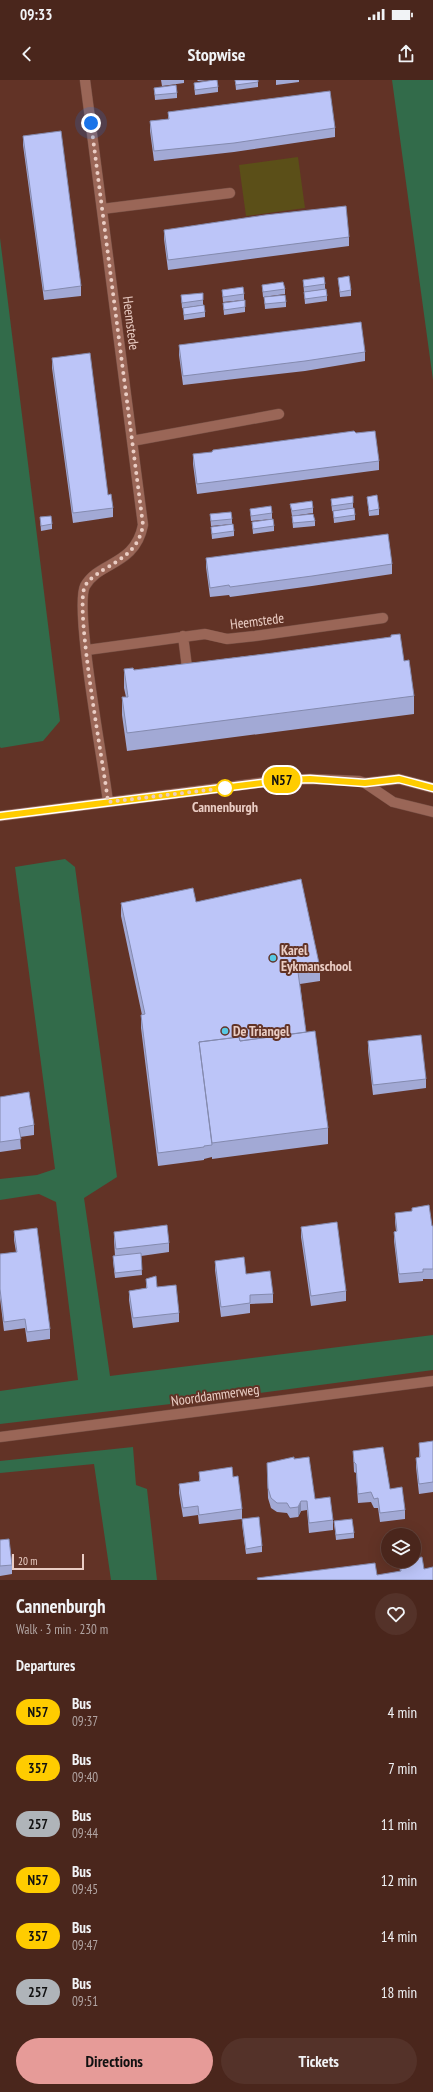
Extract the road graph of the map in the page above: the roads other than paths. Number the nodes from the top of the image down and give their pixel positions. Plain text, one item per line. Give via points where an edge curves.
1 (85, 80) edge
2 (230, 193) dead end
3 (102, 209) junction
4 (279, 414) dead end
5 (132, 441) junction
6 (383, 618) dead end
7 (183, 636) junction
8 (87, 650) junction
9 (188, 675) edge
10 (365, 783) junction
11 (433, 788) edge
12 (108, 802) junction
13 (433, 812) edge
14 (0, 816) edge
15 (433, 1381) edge
16 (0, 1437) edge

1 - 3 street, Heemstede
2 - 3 street
3 - 5 street, Heemstede
4 - 5 street
5 - 8 street, Heemstede via 143,525 141,538 124,558 92,578 86,586 82,596 82,607
6 - 7 street, Heemstede via 227,639 205,634
7 - 8 street, Heemstede
7 - 9 street
8 - 12 street, Heemstede
10 - 11 street via 399,779
10 - 12 street via 310,779 274,781
10 - 13 street via 393,802
12 - 14 street
15 - 16 street, Noorddammerweg

